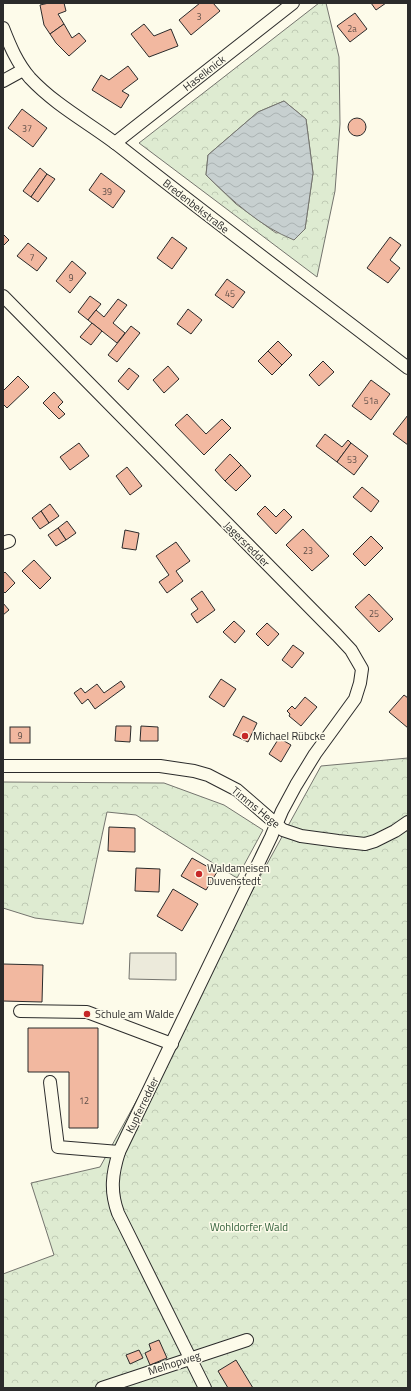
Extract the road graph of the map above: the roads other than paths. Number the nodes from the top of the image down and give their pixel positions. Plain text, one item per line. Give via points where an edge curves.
1 (293, 3) edge
2 (3, 28) edge
3 (23, 70) junction
4 (3, 81) edge
5 (115, 143) junction
6 (3, 296) edge
7 (408, 368) edge
8 (3, 766) edge
9 (408, 822) edge
10 (276, 824) junction
11 (20, 1010) dead end
12 (172, 1044) junction
13 (50, 1082) dead end
14 (119, 1152) junction
15 (247, 1340) dead end
16 (189, 1358) junction
17 (102, 1388) edge
18 (205, 1388) edge

1 - 5 street, Haselknick
2 - 3 street, Bredenbekstraße
3 - 4 street
3 - 5 street, Bredenbekstraße via 59,104
5 - 7 street, Bredenbekstraße via 217,224
6 - 10 street, Jagersredder via 337,635 351,650 362,669 355,699 315,754
8 - 10 street, Timms Hege via 160,766 194,771 237,790
9 - 10 street, Timms Hege via 384,837 365,844 301,836 283,830
10 - 12 street, Kupferredder
11 - 12 street via 87,1012
12 - 14 street, Kupferredder
13 - 14 street via 58,1148
14 - 16 street, Kupferredder via 112,1176 113,1200
15 - 16 street, Melhopweg
16 - 17 street, Melhopweg
16 - 18 street, Kupferredder

